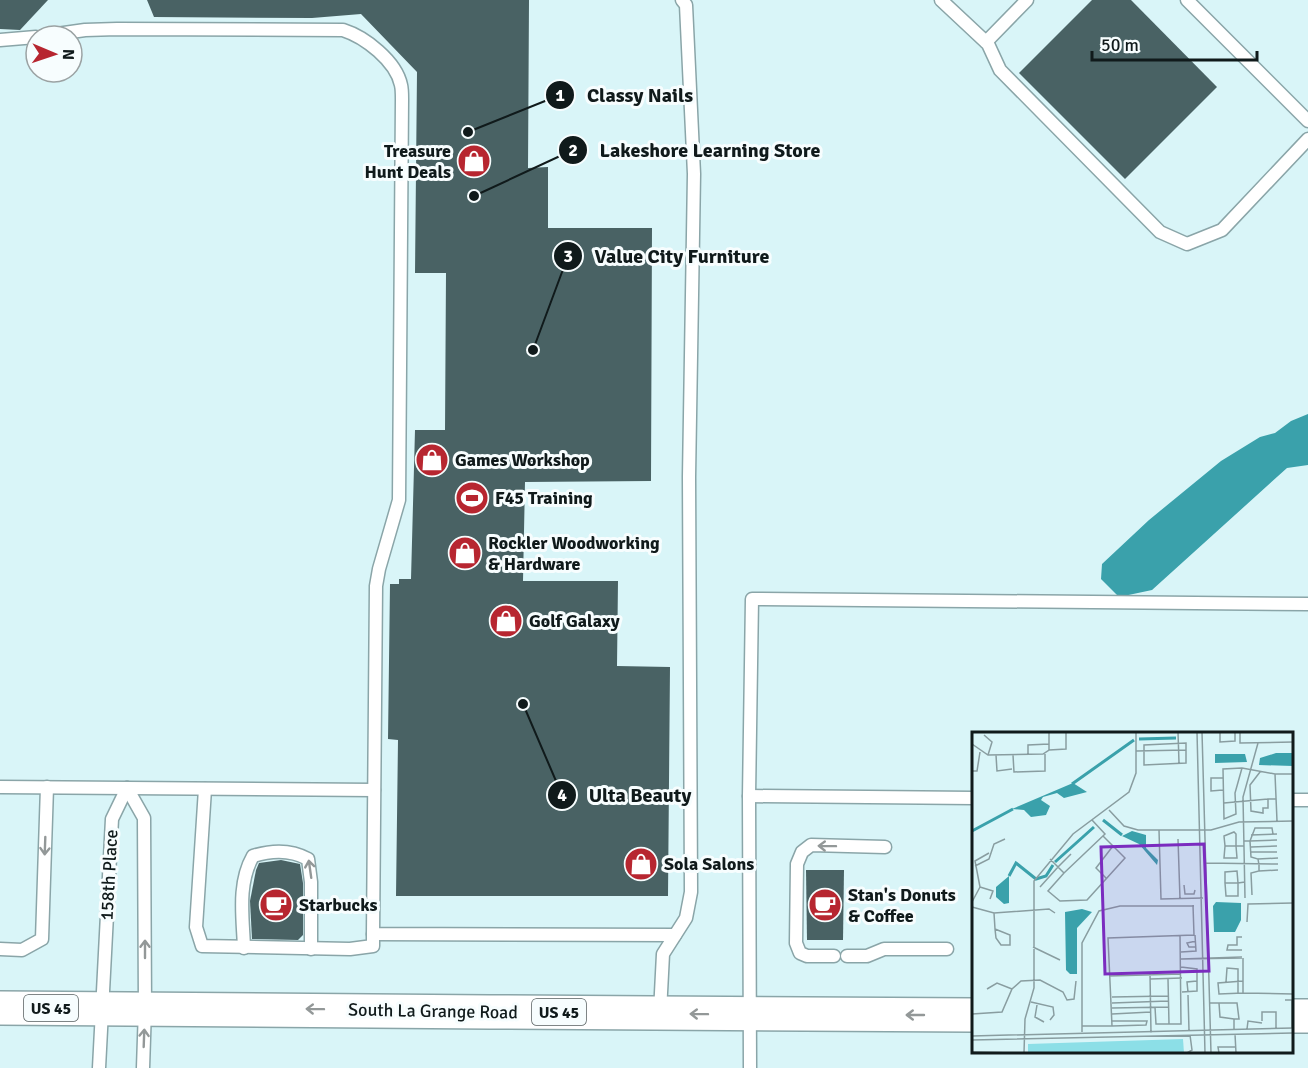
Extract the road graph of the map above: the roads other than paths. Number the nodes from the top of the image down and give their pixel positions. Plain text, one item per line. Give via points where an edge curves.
1 (682, 0) edge
2 (941, 0) edge
3 (1027, 0) edge
4 (1186, 0) edge
5 (84, 30) edge
6 (24, 38) edge
7 (0, 40) edge
8 (986, 42) junction
9 (1308, 121) edge
10 (1308, 139) edge
11 (1308, 604) edge
12 (0, 787) edge
13 (47, 787) junction
14 (127, 789) junction
15 (205, 789) junction
16 (374, 790) junction
17 (749, 796) junction
18 (972, 798) edge
19 (885, 847) dead end
20 (373, 934) junction
21 (675, 935) junction
22 (244, 948) junction
23 (311, 949) junction
24 (947, 949) dead end
25 (0, 950) edge
26 (0, 1008) edge
27 (101, 1008) junction
28 (145, 1008) junction
29 (660, 1013) junction
30 (750, 1015) junction
31 (972, 1016) edge
32 (99, 1068) edge
33 (143, 1068) edge
34 (750, 1068) edge

1 - 21 lane via 686,5 694,174 689,477 691,892 686,918
2 - 8 lane
3 - 8 lane
4 - 9 lane
5 - 16 lane via 343,30 376,49 402,85 399,500 376,586
6 - 7 lane
8 - 10 lane via 1000,70 1152,224 1187,244 1222,230
11 - 17 lane via 752,598
12 - 13 lane
13 - 14 lane
13 -> 25 lane via 42,939 22,950
14 - 15 lane
14 - 27 lane, 158th Place via 112,819
28 -> 14 lane, 158th Place via 144,818
15 - 16 lane
15 - 22 lane via 196,927 202,946
16 - 20 lane
17 - 18 lane
17 - 30 lane
19 -> 24 lane via 811,846 801,852 797,864 796,943 800,953 867,956 884,949
20 - 21 lane
20 - 23 lane via 373,946
21 - 29 lane via 663,954
22 - 23 lane
23 -> 22 lane via 308,859 295,852 253,856 244,871
26 - 27 highway, South La Grange Road / US 45
27 - 28 highway, South La Grange Road / US 45
27 - 32 lane, 158th Place
29 -> 28 highway, South La Grange Road / US 45
33 -> 28 lane, 158th Place
30 -> 29 highway, South La Grange Road / US 45
31 -> 30 highway, South La Grange Road / US 45
30 - 34 lane

